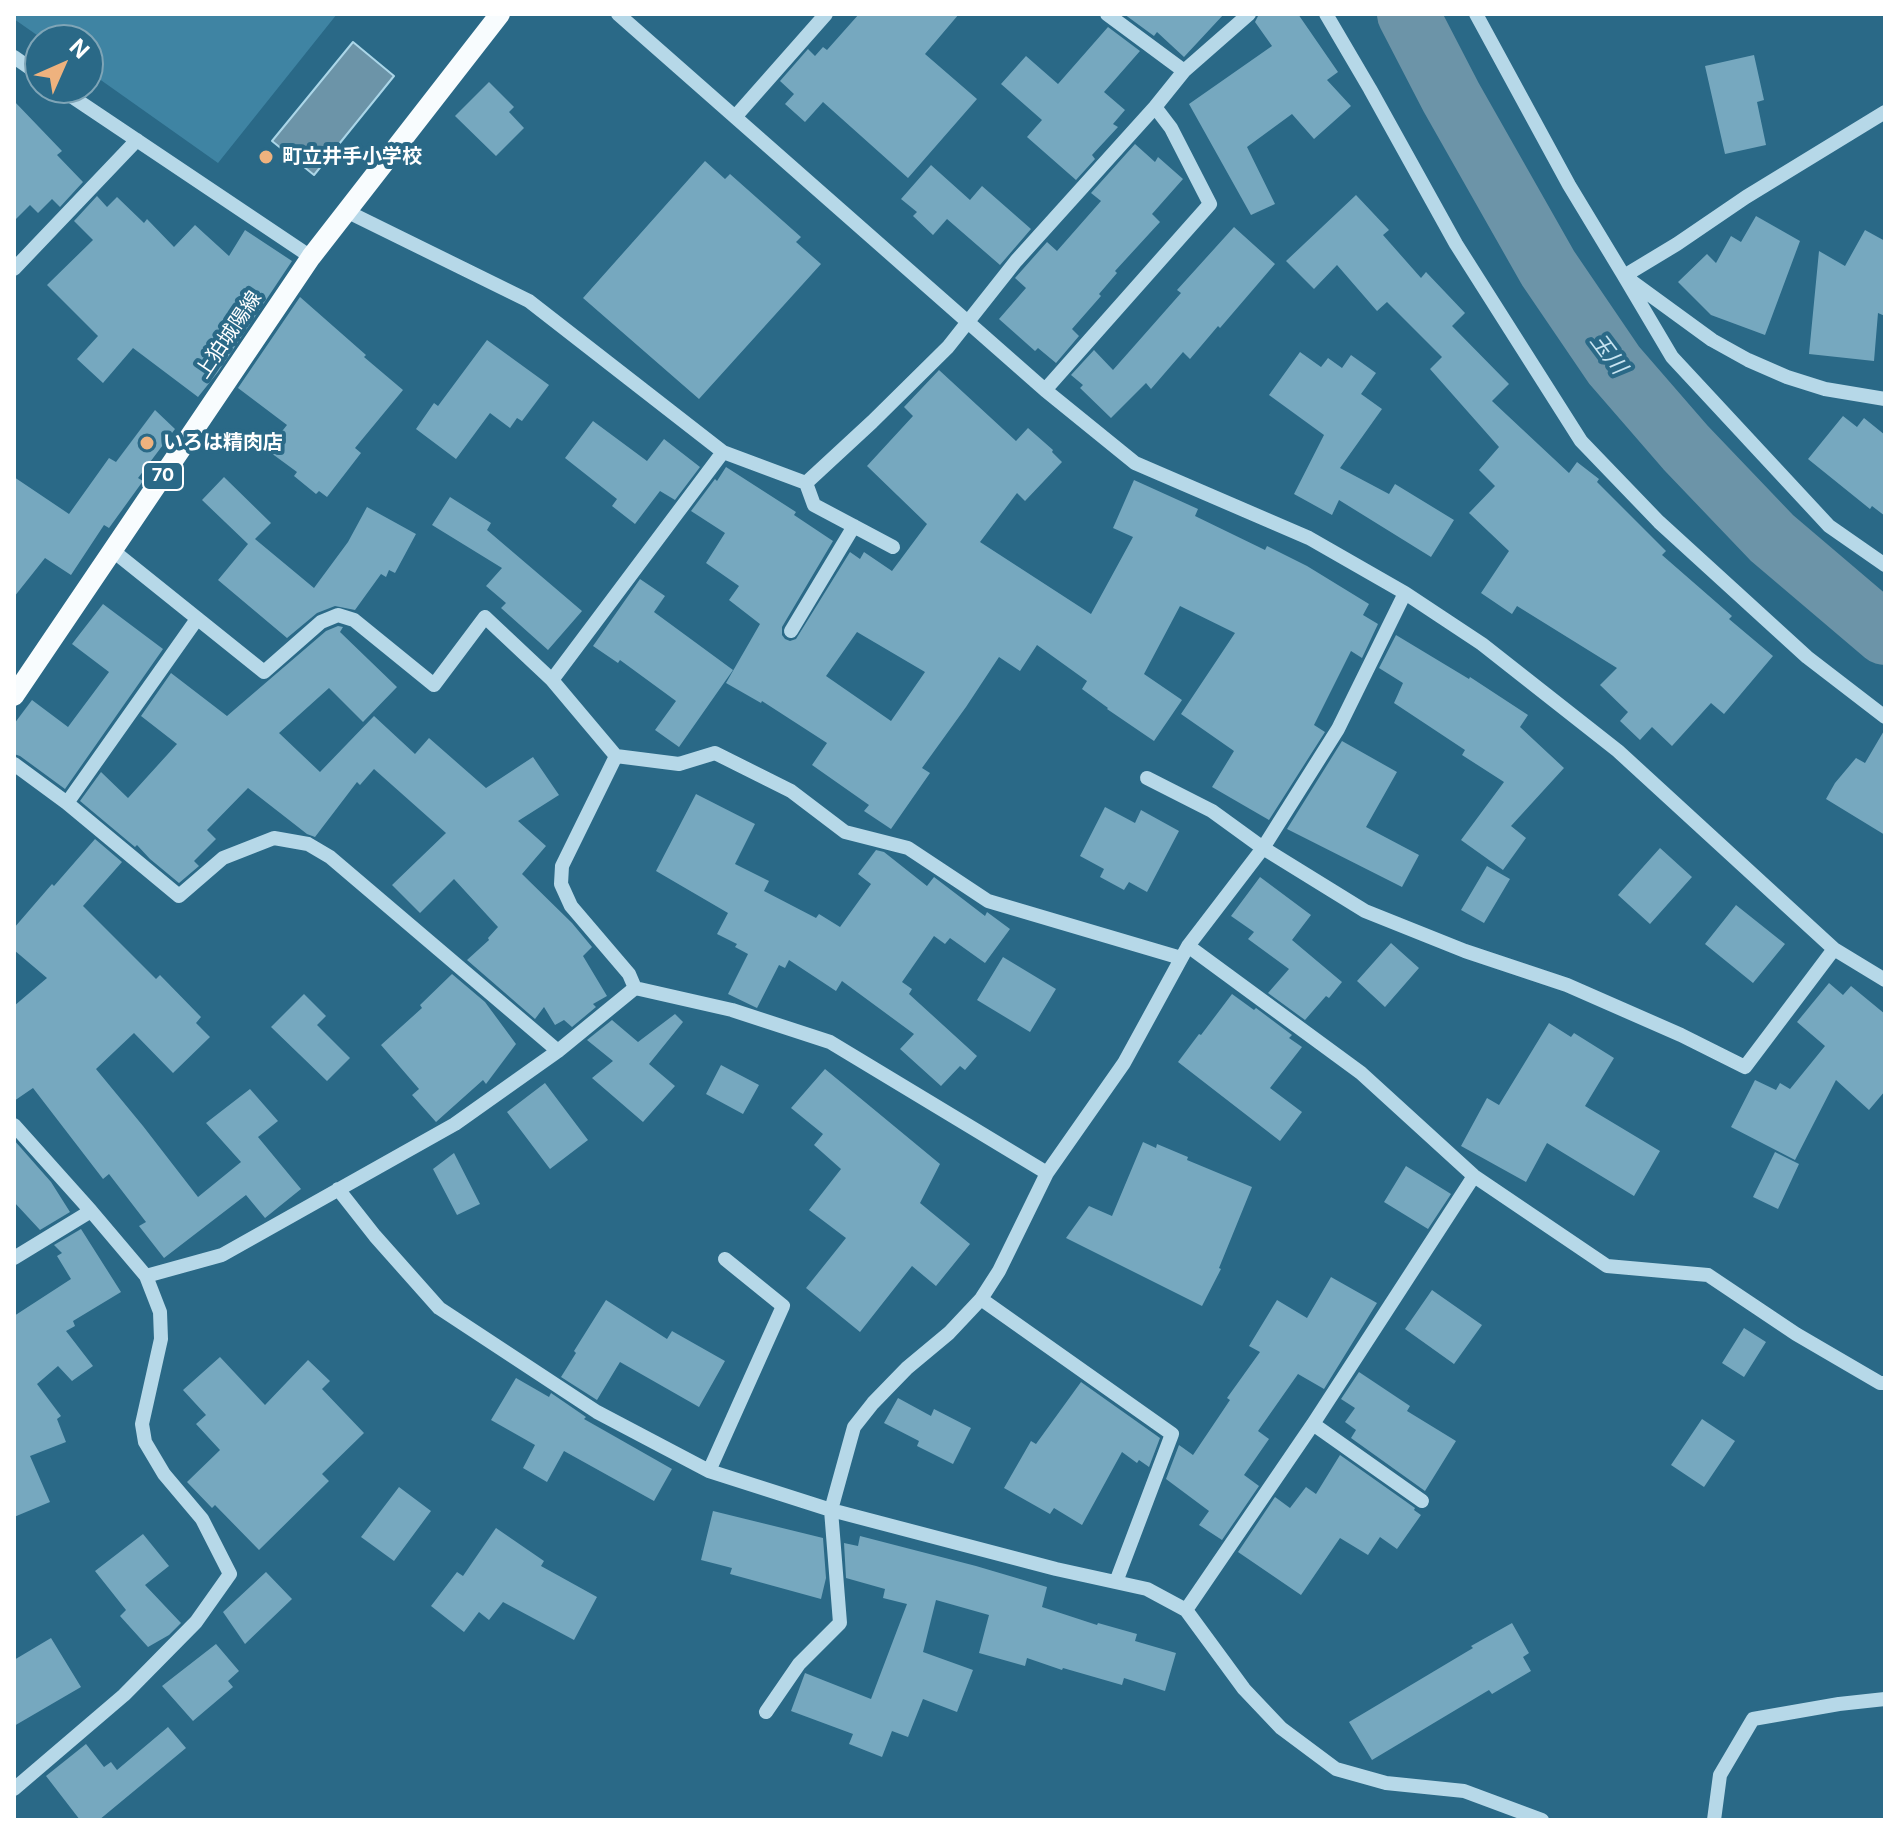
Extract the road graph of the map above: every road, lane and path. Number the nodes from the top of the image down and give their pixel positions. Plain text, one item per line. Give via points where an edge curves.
1 (500, 14) edge
2 (618, 14) edge
3 (826, 14) edge
4 (1107, 14) edge
5 (1249, 14) edge
6 (1326, 14) edge
7 (1476, 14) edge
8 (1184, 71) junction
9 (83, 104) edge
10 (1155, 107) junction
11 (1885, 112) edge
12 (735, 117) junction
13 (137, 140) junction
14 (346, 211) junction
15 (311, 257) junction
16 (14, 269) edge
17 (1624, 276) junction
18 (968, 321) junction
19 (1045, 390) junction
20 (1885, 399) edge
21 (723, 452) junction
22 (806, 483) junction
23 (854, 526) junction
24 (893, 547) dead end
25 (112, 550) junction
26 (1885, 565) edge
27 (1405, 593) junction
28 (197, 619) junction
29 (791, 631) dead end
30 (552, 680) junction
31 (14, 696) edge
32 (1885, 717) edge
33 (616, 756) junction
34 (14, 764) edge
35 (1147, 778) dead end
36 (67, 803) junction
37 (1263, 848) junction
38 (1834, 949) junction
39 (1185, 952) junction
40 (1885, 980) edge
41 (635, 988) junction
42 (558, 1051) junction
43 (14, 1125) edge
44 (1047, 1173) junction
45 (1474, 1176) junction
46 (338, 1189) junction
47 (91, 1211) junction
48 (14, 1258) edge
49 (725, 1259) dead end
50 (146, 1276) junction
51 (981, 1299) junction
52 (1885, 1383) edge
53 (1313, 1424) junction
54 (709, 1471) junction
55 (1422, 1501) dead end
56 (831, 1510) junction
57 (1116, 1582) junction
58 (1186, 1610) junction
59 (1885, 1699) edge
60 (766, 1712) dead end
61 (14, 1789) edge
62 (1542, 1820) edge
63 (1714, 1820) edge

1 - 14 main road, 上狛城陽線 / 70
2 - 12 street
3 - 12 street
4 - 8 street
5 - 8 street
6 - 32 street via 1456,244 1581,441 1659,522 1807,657
7 - 17 street
8 - 10 street
9 - 13 street
10 - 18 street
10 - 19 street via 1210,204
11 - 17 street
12 - 18 street
13 - 15 street
13 - 16 street
14 - 15 main road, 上狛城陽線 / 70
14 - 21 street via 529,301
15 - 25 main road, 上狛城陽線 / 70
17 - 20 street via 1748,360 1825,389
17 - 26 street via 1672,357 1829,526
18 - 19 street
18 - 22 street via 948,347
19 - 27 street via 1135,463 1309,538
21 - 22 street
21 - 30 street
22 - 23 street via 814,505
23 - 24 street
23 - 29 street
25 - 28 street
25 - 31 main road, 上狛城陽線 / 70
27 - 37 street via 1338,729
27 - 38 street via 1482,644 1618,751
28 - 30 street via 264,672 321,622 346,617 434,685 485,617
28 - 36 street
30 - 33 street
33 - 39 street via 679,764 715,753 791,791 845,832 908,848 988,901
33 - 41 street via 562,866 561,884 571,906
34 - 36 street
35 - 37 street via 1212,811
36 - 42 street via 179,896 223,858 274,838 308,844 330,857
37 - 38 street via 1365,911 1567,985 1745,1067
37 - 39 street
38 - 40 street
39 - 44 street via 1124,1063
39 - 45 street via 1361,1073
41 - 42 street
41 - 44 street via 732,1010 830,1042
42 - 46 street via 455,1124
43 - 47 street
44 - 51 street
45 - 52 street via 1607,1266 1708,1275 1796,1334
45 - 53 street
46 - 50 street via 222,1255
46 - 54 street via 439,1308 597,1412
47 - 48 street
47 - 50 street
49 - 54 street via 783,1306
50 - 61 street via 160,1312 161,1339 142,1424 145,1442 202,1519 230,1574 196,1622 124,1695
51 - 56 street via 854,1427
51 - 57 street via 1172,1434
53 - 55 street
53 - 58 street
54 - 56 street
56 - 57 street
56 - 60 street via 840,1623 799,1664
57 - 58 street via 1147,1589
58 - 62 street via 1244,1689 1281,1728 1336,1769 1386,1783 1464,1791
59 - 63 street via 1753,1719 1720,1775

